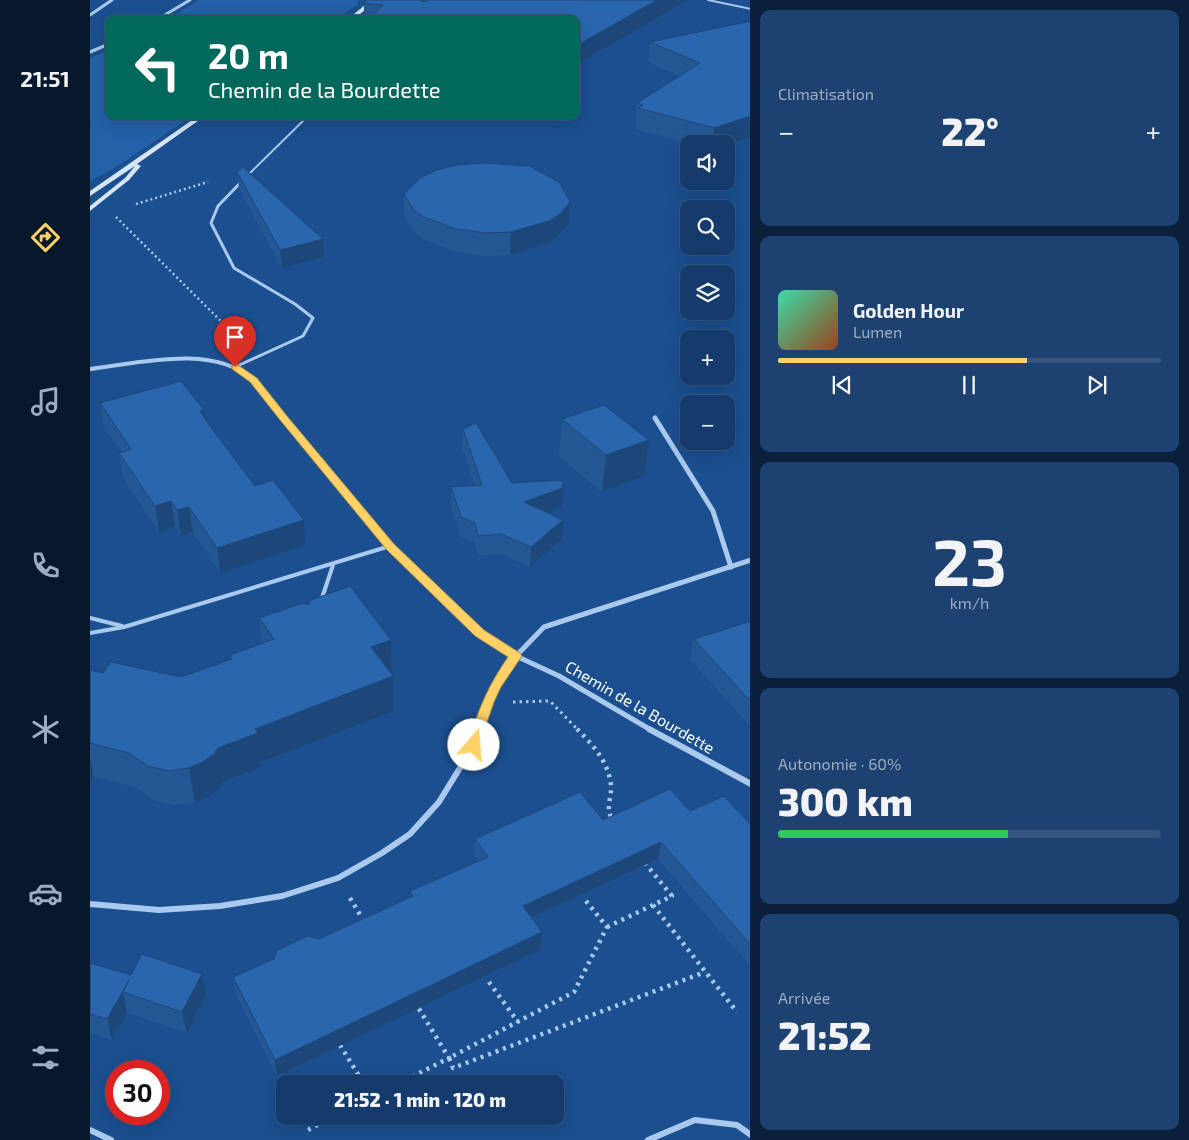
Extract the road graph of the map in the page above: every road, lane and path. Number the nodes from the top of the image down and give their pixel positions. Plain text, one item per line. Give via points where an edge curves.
1 (112, 0) edge
2 (374, 0) edge
3 (708, 0) edge
4 (187, 1) edge
5 (750, 9) edge
6 (90, 15) edge
7 (164, 15) edge
8 (355, 15) edge
9 (105, 46) edge
10 (90, 52) edge
11 (196, 120) edge
12 (304, 120) edge
13 (147, 156) junction
14 (209, 182) dead end
15 (90, 194) edge
16 (132, 205) dead end
17 (90, 209) edge
18 (235, 367) junction
19 (90, 369) edge
20 (655, 418) dead end
21 (390, 546) junction
22 (750, 560) edge
23 (333, 565) junction
24 (731, 567) junction
25 (318, 609) edge
26 (90, 618) edge
27 (124, 627) junction
28 (90, 633) edge
29 (516, 656) junction
30 (488, 702) junction
31 (750, 784) edge
32 (618, 827) edge
33 (644, 862) edge
34 (338, 878) junction
35 (586, 901) dead end
36 (90, 904) edge
37 (653, 905) junction
38 (607, 927) junction
39 (368, 928) edge
40 (705, 972) junction
41 (489, 982) dead end
42 (413, 1001) edge
43 (737, 1012) dead end
44 (518, 1022) junction
45 (340, 1045) edge
46 (449, 1058) junction
47 (358, 1075) edge
48 (416, 1075) edge
49 (317, 1125) edge
50 (90, 1130) edge
51 (308, 1130) dead end
52 (750, 1135) edge
53 (111, 1140) edge
54 (648, 1140) edge

1 - 6 street
2 - 8 street
3 - 5 lane
4 - 7 street
9 - 10 street
11 - 13 street
12 - 18 lane via 223,199 211,223 234,268 313,318 303,336
13 - 15 street
13 - 17 street
14 - 16 path
18 - 19 street, Chemin de la Bourdette via 186,358
18 - 21 street, Chemin de la Bourdette via 254,380
20 - 24 street via 713,511
21 - 23 lane
21 - 29 street, Chemin de la Bourdette via 479,633
22 - 24 street
23 - 25 lane
23 - 27 lane via 290,575
24 - 29 street via 544,627
26 - 27 lane
27 - 28 lane
29 - 30 street via 495,685
29 - 31 street, Chemin de la Bourdette via 560,676 656,734
30 - 32 path via 550,701 600,753 611,785 608,812
30 - 34 street via 474,745 439,802 410,834
33 - 37 path via 672,896
34 - 36 street via 282,896 220,906 159,910
34 - 39 path
35 - 38 path
37 - 38 path
37 - 40 path
38 - 44 path via 574,992
40 - 43 path
40 - 46 path via 452,1068
41 - 44 path
42 - 46 path
44 - 46 path
45 - 47 path
46 - 48 path
49 - 51 path
50 - 53 street
52 - 54 street via 737,1125 695,1120

